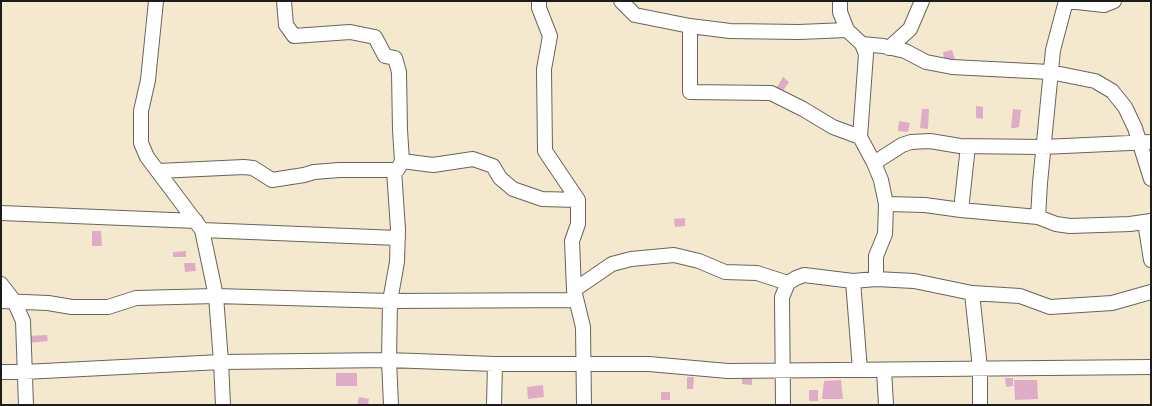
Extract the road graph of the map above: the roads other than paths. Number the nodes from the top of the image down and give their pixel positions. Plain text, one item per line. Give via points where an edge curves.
1 (156, 1) edge
2 (284, 1) edge
3 (539, 1) edge
4 (621, 1) edge
5 (840, 1) edge
6 (922, 1) edge
7 (1067, 1) edge
8 (1114, 1) edge
9 (690, 26) junction
10 (847, 30) junction
11 (862, 44) junction
12 (889, 48) junction
13 (1050, 72) junction
14 (860, 137) junction
15 (1145, 143) edge
16 (968, 146) junction
17 (1043, 147) junction
18 (874, 163) junction
19 (398, 166) junction
20 (158, 171) junction
21 (1151, 179) edge
22 (578, 200) junction
23 (886, 204) junction
24 (961, 210) junction
25 (1, 213) edge
26 (1038, 217) junction
27 (1148, 221) edge
28 (199, 226) junction
29 (398, 238) junction
30 (1151, 260) edge
31 (876, 279) junction
32 (853, 281) junction
33 (788, 283) junction
34 (1, 284) edge
35 (1151, 292) edge
36 (972, 293) junction
37 (575, 295) junction
38 (216, 296) junction
39 (8, 301) edge
40 (390, 301) junction
41 (389, 360) junction
42 (221, 362) junction
43 (495, 364) junction
44 (583, 365) junction
45 (1151, 367) edge
46 (980, 368) junction
47 (782, 370) junction
48 (860, 370) junction
49 (884, 370) junction
50 (1, 372) edge
51 (24, 372) junction
52 (26, 405) edge
53 (223, 405) edge
54 (391, 405) edge
55 (494, 405) edge
56 (584, 405) edge
57 (783, 405) edge
58 (886, 405) edge
59 (980, 405) edge

1 - 20 street via 140,128 141,143
2 - 19 street via 286,25 294,36 350,32 375,37 385,56 395,58 399,72
3 - 22 street via 550,36 544,69 545,151
4 - 9 street via 635,15
5 - 10 street via 840,12
6 - 12 street via 910,29
7 - 8 street via 1104,5
7 - 13 street
9 - 10 street via 730,31
9 - 14 street via 690,92 770,93 833,127
10 - 11 street
11 - 12 street
11 - 14 street via 866,59
12 - 13 street via 905,51 926,62 952,67
13 - 15 street via 1095,81 1112,91
13 - 17 street
14 - 18 street
15 - 17 street
15 - 21 street
16 - 17 street
16 - 18 street via 911,142
16 - 24 street
17 - 26 street
18 - 23 street
19 - 20 street via 314,172 272,180 244,167
19 - 22 street via 473,159 493,166 500,178 513,189 542,199
19 - 29 street
20 - 28 street
22 - 37 street via 578,224 572,241
23 - 24 street
23 - 31 street via 885,234 876,256
24 - 26 street
25 - 28 street
26 - 27 street via 1070,226
27 - 30 street
28 - 29 street
28 - 38 street
29 - 40 street
31 - 32 street
31 - 36 street via 914,281
32 - 33 street via 804,275
32 - 48 street
33 - 37 street via 757,273 725,272 700,261 674,255 612,264
33 - 47 street via 782,297
34 - 39 street
35 - 36 street via 1112,302 1050,307 1020,296
36 - 46 street
37 - 40 street
37 - 44 street via 583,328
38 - 39 street via 136,298 108,307
38 - 40 street
38 - 42 street
39 - 51 street via 23,321
40 - 41 street
41 - 42 street
41 - 43 street
41 - 54 street
42 - 51 street
42 - 53 street
43 - 44 street
43 - 55 street
44 - 47 street via 649,364 728,371
44 - 56 street
45 - 46 street
46 - 49 street
46 - 59 street
47 - 48 street
47 - 57 street
48 - 49 street
49 - 58 street
50 - 51 street
51 - 52 street

